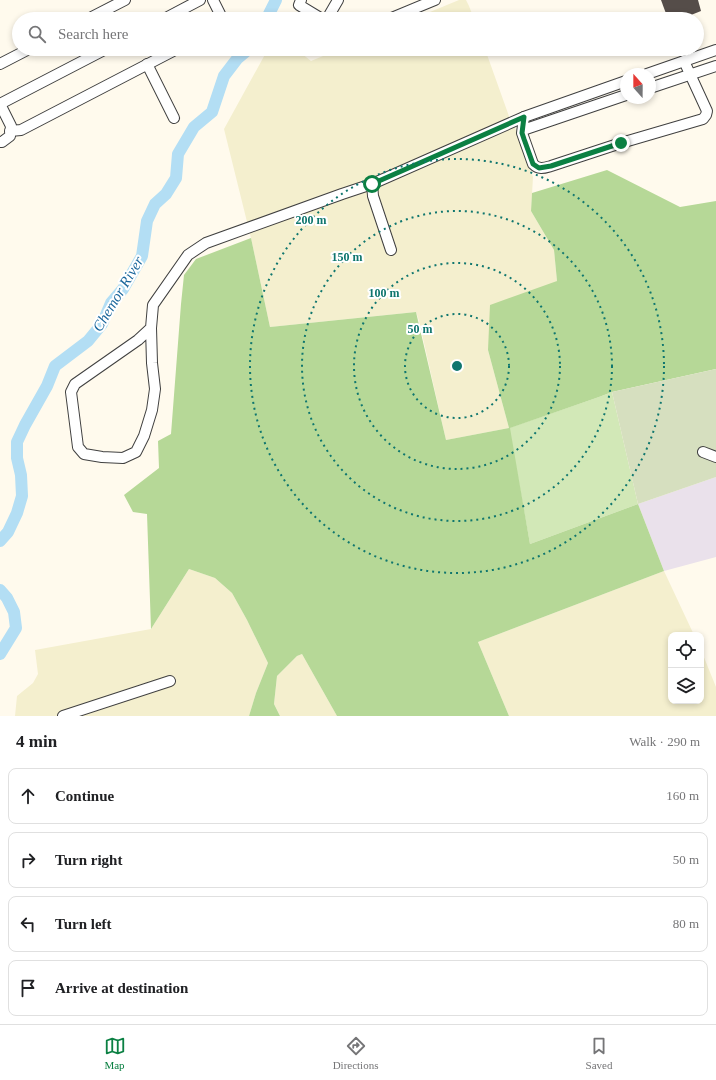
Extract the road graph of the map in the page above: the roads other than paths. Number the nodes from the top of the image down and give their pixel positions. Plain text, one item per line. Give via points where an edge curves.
1 (125, 0) edge
2 (200, 0) edge
3 (213, 0) edge
4 (301, 0) edge
5 (338, 0) edge
6 (435, 0) edge
7 (102, 12) edge
8 (177, 12) edge
9 (219, 12) edge
10 (310, 12) edge
11 (331, 12) edge
12 (406, 12) edge
13 (716, 50) edge
14 (704, 54) edge
15 (15, 56) edge
16 (93, 56) edge
17 (163, 56) edge
18 (699, 56) edge
19 (684, 61) junction
20 (0, 64) edge
21 (147, 64) junction
22 (716, 66) edge
23 (656, 71) edge
24 (690, 74) junction
25 (620, 84) edge
26 (656, 86) edge
27 (620, 98) edge
28 (0, 104) edge
29 (524, 117) junction
30 (174, 118) dead end
31 (522, 130) junction
32 (10, 134) junction
33 (0, 142) edge
34 (372, 184) junction
35 (391, 250) dead end
36 (151, 328) junction
37 (704, 452) dead end
38 (716, 457) edge
39 (170, 681) dead end
40 (63, 716) edge

1 - 7 street
2 - 8 street
3 - 9 street
4 - 10 street via 298,5
5 - 11 street
6 - 12 street
13 - 14 street
15 - 20 street
16 - 28 street
17 - 21 street
18 - 19 street
19 - 23 street
19 - 24 street
21 - 30 street
21 - 32 street
22 - 24 street
24 - 26 street
24 - 31 street via 707,111 703,119 544,168 533,164
25 - 29 street
27 - 31 street
28 - 32 street via 11,126
29 - 31 street
29 - 34 street
32 - 33 street
34 - 35 street via 373,196
34 - 36 street via 206,244 188,255 153,305
36 - 36 street via 155,389 150,417 136,452 123,458 84,454 78,447 71,392 75,384
37 - 38 street
39 - 40 street

